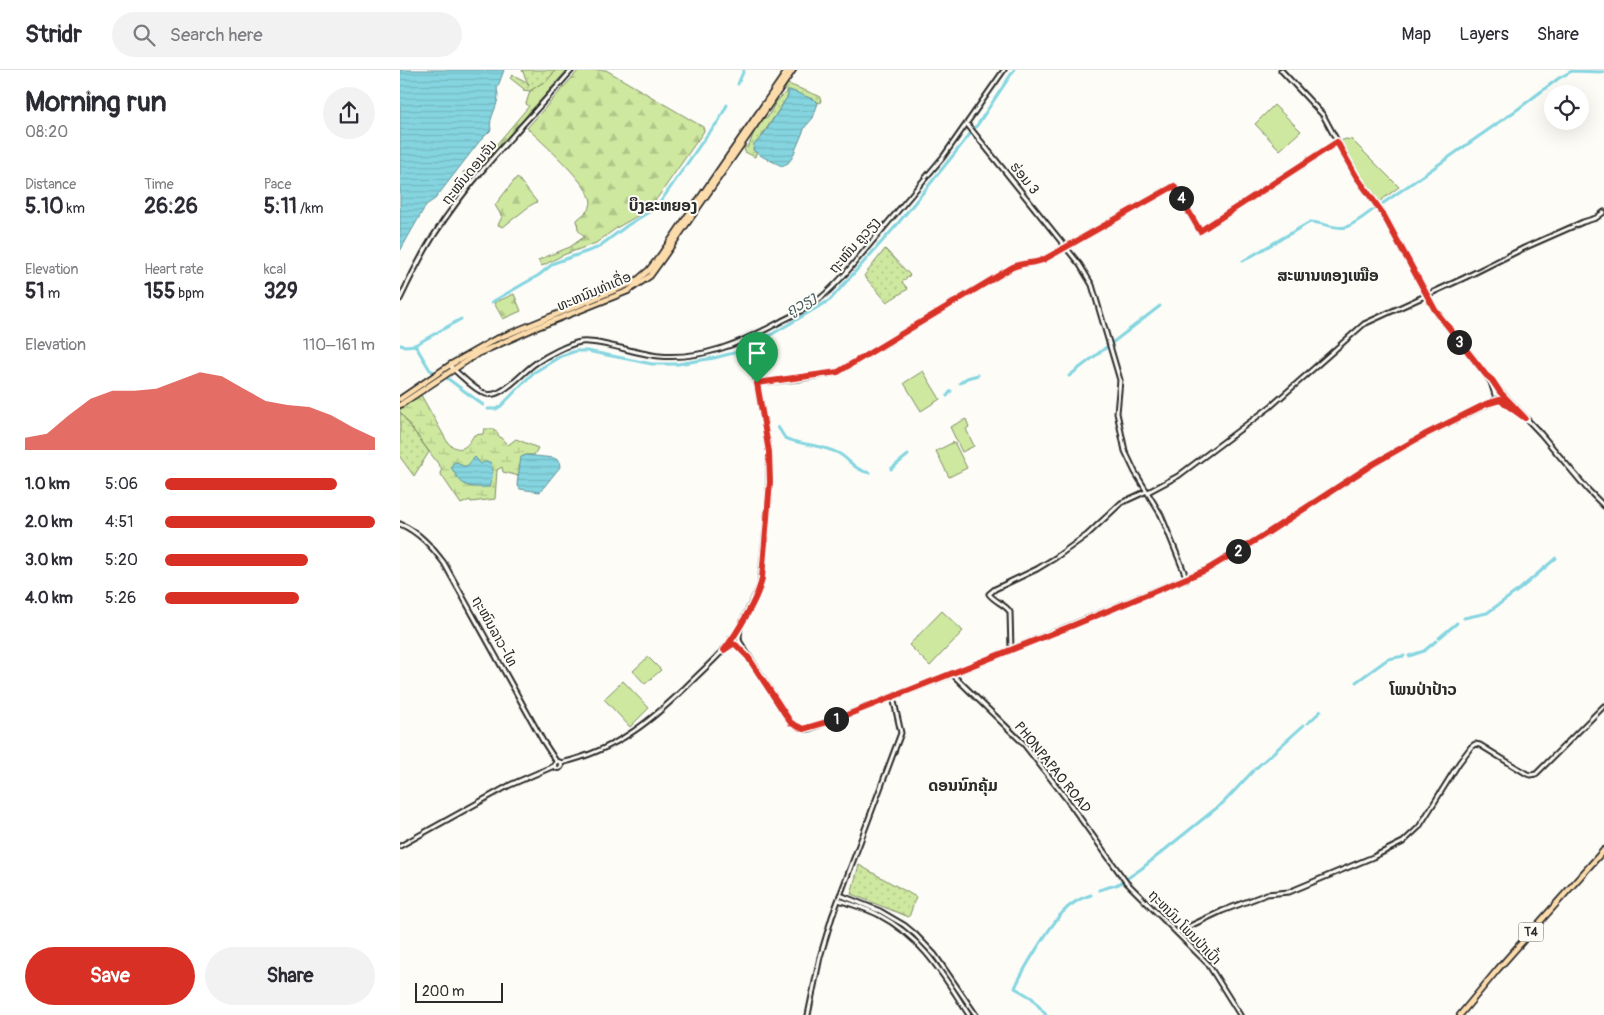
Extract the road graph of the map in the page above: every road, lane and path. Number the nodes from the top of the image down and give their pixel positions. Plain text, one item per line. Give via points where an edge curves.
1 (572, 70) edge
2 (788, 70) edge
3 (793, 70) edge
4 (1003, 70) edge
5 (1281, 70) edge
6 (968, 126) junction
7 (1337, 142) junction
8 (1604, 212) edge
9 (1065, 247) junction
10 (1426, 294) junction
11 (400, 299) edge
12 (749, 339) junction
13 (452, 367) junction
14 (1486, 375) junction
15 (430, 382) junction
16 (757, 383) junction
17 (1502, 393) junction
18 (1497, 397) junction
19 (400, 398) edge
20 (400, 405) edge
21 (1525, 418) junction
22 (1147, 492) junction
23 (1604, 506) edge
24 (400, 524) edge
25 (1187, 579) junction
26 (740, 626) junction
27 (734, 637) junction
28 (739, 640) junction
29 (733, 644) junction
30 (1011, 650) junction
31 (748, 657) junction
32 (952, 674) junction
33 (893, 697) junction
34 (1604, 706) edge
35 (556, 761) junction
36 (561, 764) junction
37 (554, 766) junction
38 (400, 846) edge
39 (1604, 850) edge
40 (1125, 881) joint
41 (840, 895) junction
42 (838, 900) junction
43 (1177, 932) junction
44 (808, 1015) edge
45 (969, 1015) edge
46 (976, 1015) edge
47 (1240, 1015) edge
48 (1460, 1015) edge

1 - 11 street, ຖະໝົນດອນຈັນ via 483,170 440,225
2 - 13 main road, ທະຫນົນທ່າເດື່ອ via 660,256 642,276 614,292 494,340
3 - 13 main road, ທະຫນົນທ່າເດື່ອ via 677,239 645,280 628,291 497,344
4 - 6 street, ຖະໜົນ ຄູວຽງ
5 - 7 street via 1319,109
6 - 9 street, ຮ່ອມ 3
6 - 12 street, ຖະໜົນ ຄູວຽງ via 831,290 812,305
7 - 9 street via 1200,231 1174,186
7 - 10 street via 1380,209
8 - 10 street
9 - 16 street via 1037,262 1016,265 838,372
9 - 22 street, ຮ່ອມ 3 via 1092,286 1120,383 1117,413 1122,440 1131,465
10 - 14 street via 1447,328
10 - 22 street via 1364,324 1270,407 1178,476
12 - 13 street, ຖະໜົນ ຄູວຽງ via 693,356 647,355 579,343 535,363 494,395 480,391
12 - 16 street
13 - 15 main road, ທະຫນົນທ່າເດື່ອ
14 - 17 street
14 - 18 street
15 - 19 main road
15 - 20 main road
16 - 26 street via 769,452 770,498 760,586
17 - 18 street
17 - 18 street via 1503,398
17 - 21 street
18 - 21 street
18 - 25 street via 1373,464 1261,537
21 - 23 street
22 - 25 street, ຮ່ອມ 3 via 1168,529
22 - 30 street via 1121,503 1087,535 1037,569 989,594 1010,612
24 - 35 street, ຖະໜົນລາວ-ໄທ via 425,540 444,563
25 - 30 street
26 - 27 street
26 - 28 street
27 - 28 street
27 - 29 street
28 - 29 street
28 - 31 street
29 - 31 street
29 - 36 street via 627,738 578,760
30 - 32 street
31 - 33 street via 791,723 803,729
32 - 33 street
32 - 40 street, PHONPAPAO ROAD via 1023,743
33 - 41 street via 901,733
34 - 43 street via 1536,774 1527,774 1475,744 1459,763 1420,827 1403,842 1289,892 1267,894
35 - 36 street
35 - 37 street
36 - 37 street via 559,768
37 - 38 street via 510,785
39 - 48 main road, T4
40 - 43 street, ຖະຫນົນ ໂພນປ່າເປົ້າ
41 - 42 street
41 - 46 street via 880,911 915,934 936,955
42 - 44 street via 820,957
42 - 45 street via 878,914 912,937 932,958
43 - 47 street, ຖະຫນົນ ໂພນປ່າເປົ້າ via 1208,964

